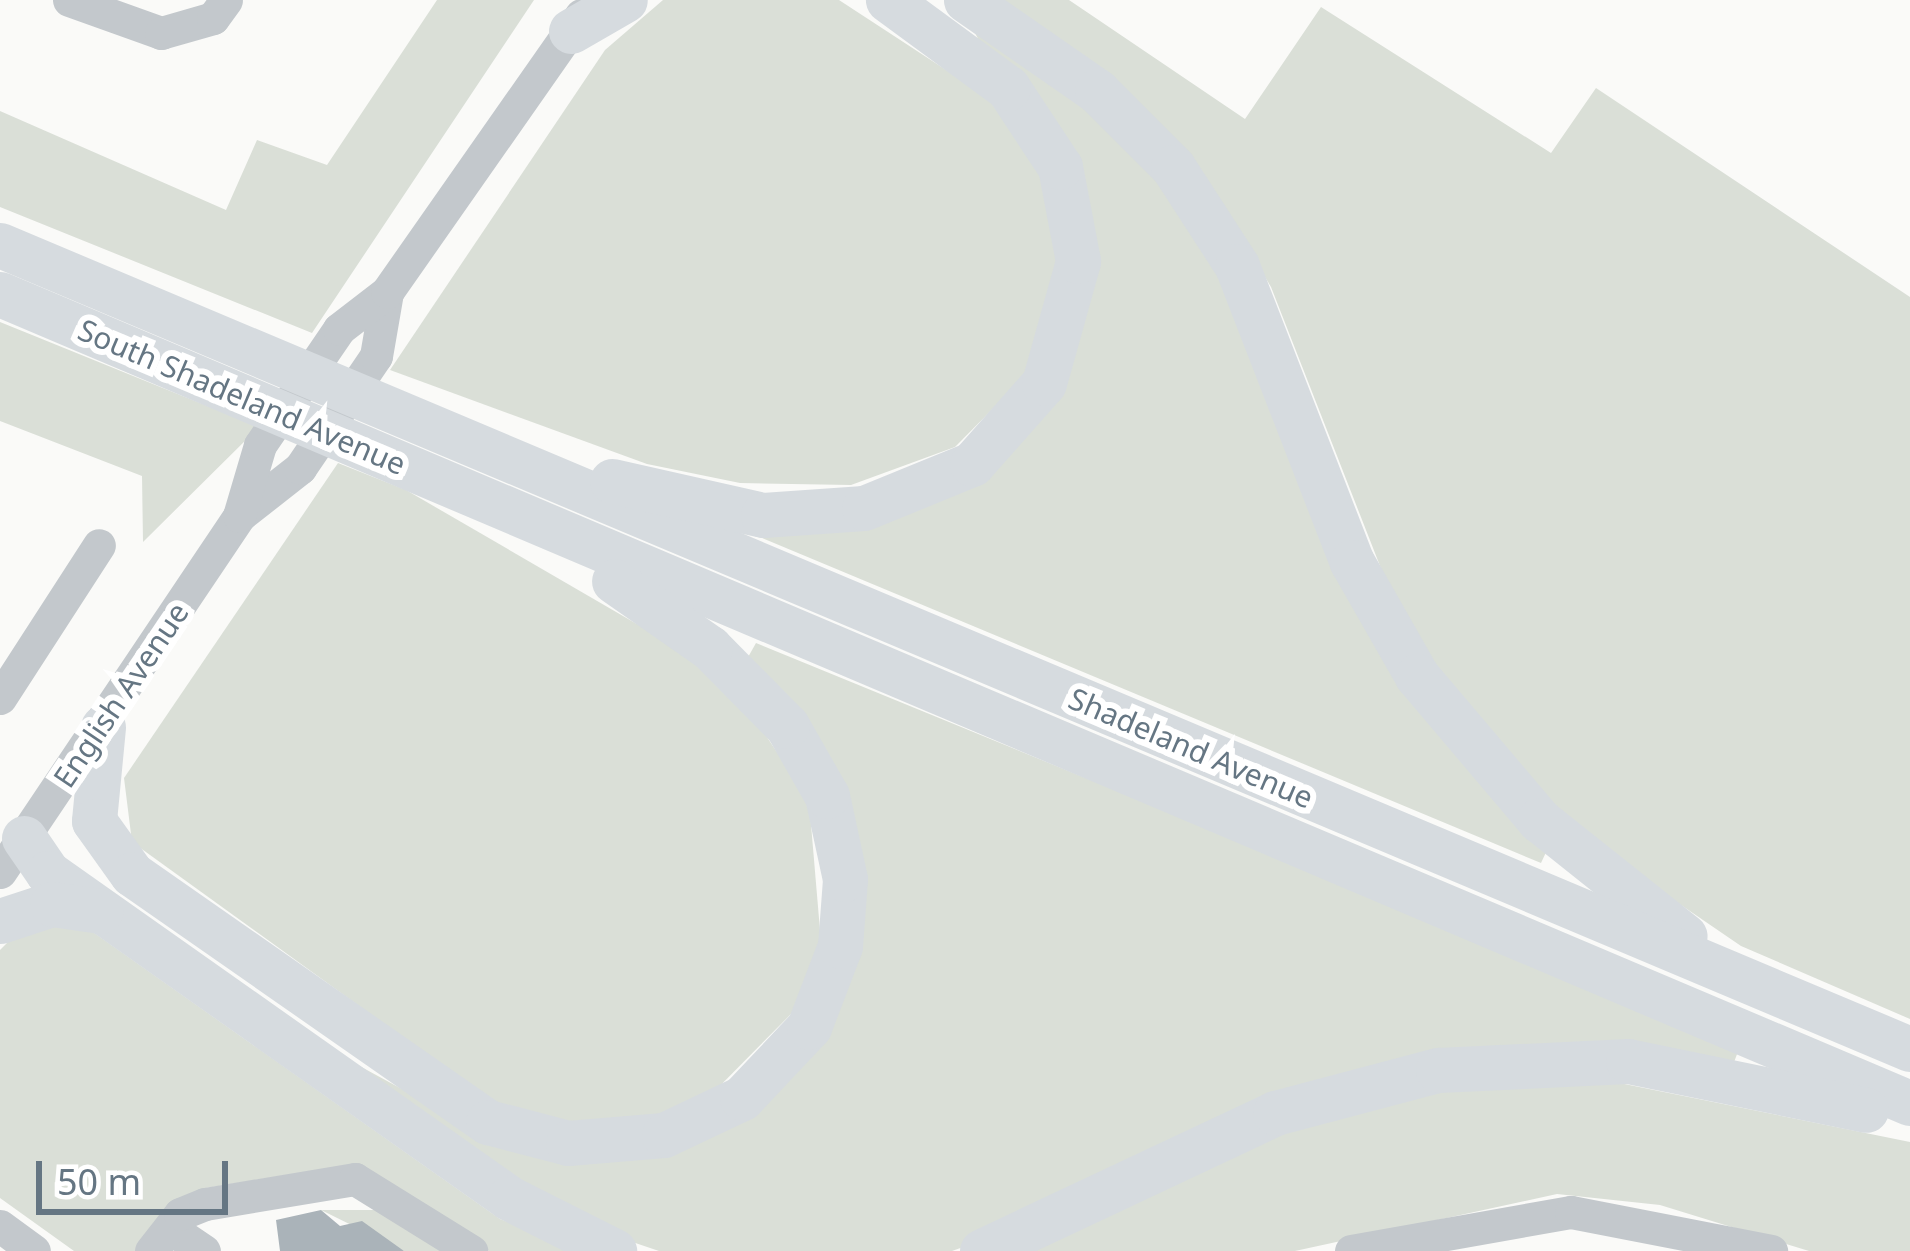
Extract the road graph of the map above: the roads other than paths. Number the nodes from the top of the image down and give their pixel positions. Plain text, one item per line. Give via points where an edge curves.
1 (69, 0) edge
2 (226, 0) edge
3 (625, 0) edge
4 (887, 0) edge
5 (966, 0) edge
6 (581, 15) edge
7 (0, 245) edge
8 (387, 292) junction
9 (0, 294) edge
10 (471, 446) junction
11 (484, 500) junction
12 (239, 516) junction
13 (99, 545) dead end
14 (0, 698) edge
15 (103, 727) junction
16 (8, 844) edge
17 (132, 874) junction
18 (112, 914) junction
19 (0, 921) edge
20 (1729, 973) junction
21 (1910, 1049) edge
22 (1910, 1103) edge
23 (1910, 1121) edge
24 (0, 1226) edge
25 (160, 1240) edge
26 (1416, 1246) edge
27 (34, 1251) edge
28 (204, 1251) edge
29 (471, 1251) edge
30 (614, 1251) edge
31 (982, 1251) edge
32 (1351, 1251) edge
33 (1771, 1251) edge

1 - 2 street via 161,33 213,18
3 - 6 highway
4 - 10 highway via 1016,97 1071,201 1072,307 1044,383 1006,434 938,484 798,516
5 - 20 highway via 1125,116 1208,215 1352,562 1444,715 1556,836
6 - 8 street, English Avenue
7 - 10 highway, South Shadeland Avenue
8 - 12 street, English Avenue via 339,329 260,445
8 - 12 street, English Avenue via 376,356 300,468
9 - 11 highway, South Shadeland Avenue
10 - 20 highway, Shadeland Avenue
11 - 17 highway via 680,623 776,712 814,767 843,865 844,926 820,1006 782,1063 719,1112 652,1138 580,1144 510,1131 455,1104
11 - 22 highway, Shadeland Avenue
12 - 15 street, English Avenue
13 - 14 street
15 - 16 street, English Avenue
15 - 17 highway via 92,814
16 - 17 highway
16 - 18 highway
18 - 19 highway via 52,904
18 - 30 highway via 508,1198
20 - 21 highway, Shadeland Avenue
23 - 31 highway via 1664,1065 1438,1070 1275,1113
24 - 27 street
25 - 28 street
25 - 29 street via 205,1204 356,1179
26 - 32 street
26 - 33 street via 1571,1213

